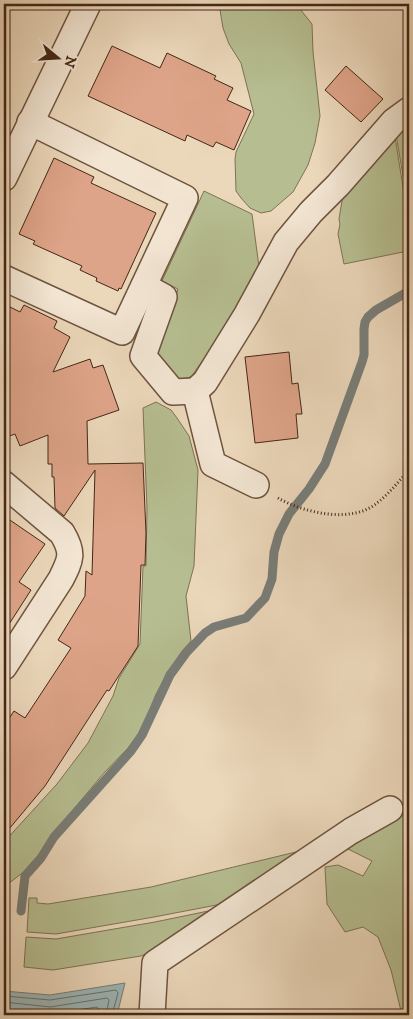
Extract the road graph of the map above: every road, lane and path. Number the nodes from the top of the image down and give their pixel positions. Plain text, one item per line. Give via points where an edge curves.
1 (88, 4) edge
2 (409, 110) edge
3 (30, 122) junction
4 (4, 178) edge
5 (4, 278) edge
6 (144, 286) junction
7 (195, 392) junction
8 (409, 470) edge
9 (4, 484) edge
10 (256, 485) dead end
11 (291, 504) dead end
12 (4, 667) edge
13 (390, 809) dead end
14 (152, 1015) edge

1 - 3 street
2 - 7 street via 394,121 286,242 247,314 205,382
3 - 4 street
3 - 6 street via 185,198
5 - 6 street via 122,332
6 - 7 street via 164,297 143,356 173,392
7 - 10 street via 213,464
8 - 11 path via 377,504 355,513 334,514
9 - 12 street via 62,533 70,553 61,579
13 - 14 street via 351,831 155,963

